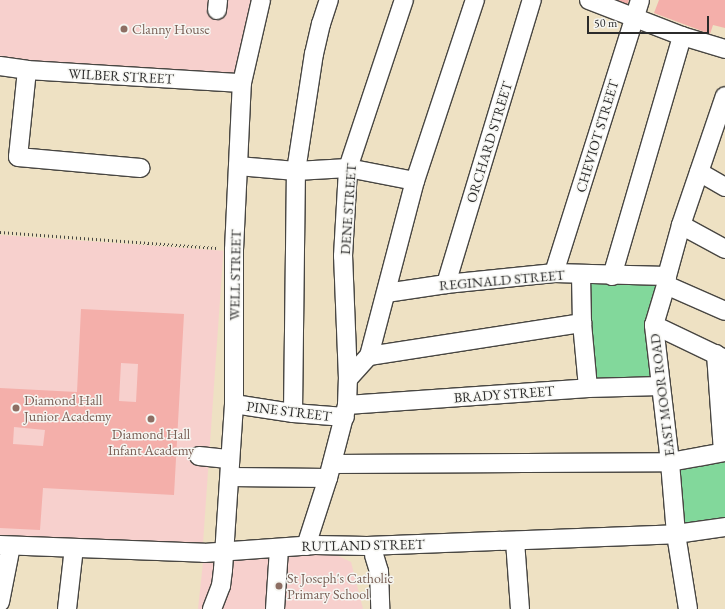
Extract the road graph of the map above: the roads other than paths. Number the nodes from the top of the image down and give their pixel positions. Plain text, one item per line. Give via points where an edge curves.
1 (261, 0) edge
2 (329, 0) edge
3 (404, 0) edge
4 (475, 0) edge
5 (532, 0) edge
6 (589, 0) edge
7 (640, 0) edge
8 (634, 17) junction
9 (682, 36) junction
10 (725, 49) edge
11 (0, 66) edge
12 (26, 70) junction
13 (242, 83) junction
14 (725, 96) edge
15 (720, 128) edge
16 (238, 166) junction
17 (141, 168) dead end
18 (348, 168) junction
19 (296, 171) junction
20 (699, 172) junction
21 (415, 181) junction
22 (725, 187) edge
23 (681, 225) junction
24 (725, 249) edge
25 (554, 273) junction
26 (581, 275) junction
27 (612, 276) junction
28 (667, 281) junction
29 (446, 284) junction
30 (386, 293) junction
31 (725, 311) edge
32 (582, 323) junction
33 (654, 325) junction
34 (369, 356) junction
35 (720, 356) edge
36 (348, 379) junction
37 (662, 386) junction
38 (588, 388) junction
39 (234, 404) junction
40 (346, 411) junction
41 (293, 413) junction
42 (724, 452) edge
43 (197, 455) dead end
44 (670, 462) junction
45 (230, 468) junction
46 (330, 471) junction
47 (725, 527) edge
48 (676, 534) junction
49 (515, 541) junction
50 (5, 546) edge
51 (306, 546) junction
52 (74, 548) junction
53 (279, 548) junction
54 (225, 552) junction
55 (374, 555) dead end
56 (0, 602) edge
57 (67, 609) edge
58 (212, 609) edge
59 (275, 609) edge
60 (380, 609) edge
61 (520, 609) edge
62 (688, 609) edge

1 - 13 street, WELL STREET
2 - 19 street via 314,54
3 - 18 street, DENE STREET
4 - 21 street
5 - 29 street, ORCHARD STREET
6 - 8 street
7 - 8 street, CHEVIOT STREET
8 - 9 street
8 - 25 street, CHEVIOT STREET
9 - 10 street
9 - 27 street
11 - 12 street, WILBER STREET
12 - 13 street, WILBER STREET
12 - 17 street via 18,157
13 - 16 street, WELL STREET
14 - 15 street, EAST MOOR ROAD
15 - 20 street, EAST MOOR ROAD
16 - 19 street
16 - 39 street, WELL STREET via 234,250
18 - 19 street
18 - 21 street
18 - 36 street, DENE STREET via 344,256
19 - 41 street
20 - 22 street
20 - 23 street, EAST MOOR ROAD
21 - 30 street
23 - 24 street
23 - 28 street, EAST MOOR ROAD
25 - 26 street, REGINALD STREET
25 - 29 street, REGINALD STREET
26 - 27 street, REGINALD STREET
26 - 32 street
27 - 28 street, REGINALD STREET
28 - 31 street
28 - 33 street, EAST MOOR ROAD
29 - 30 street, REGINALD STREET
30 - 34 street
32 - 34 street
32 - 38 street
33 - 35 street
33 - 37 street, EAST MOOR ROAD
34 - 36 street
35 - 42 street
36 - 40 street, DENE STREET
37 - 38 street, BRADY STREET
37 - 44 street, EAST MOOR ROAD
38 - 40 street, BRADY STREET
39 - 41 street, PINE STREET
39 - 45 street, WELL STREET
40 - 41 street, PINE STREET
40 - 46 street, DENE STREET
42 - 44 street
43 - 45 street
44 - 46 street
44 - 48 street, EAST MOOR ROAD
45 - 46 street
45 - 54 street, WELL STREET
46 - 51 street, DENE STREET
47 - 48 street, RUTLAND STREET
48 - 49 street, RUTLAND STREET
48 - 62 street, EAST MOOR ROAD
49 - 51 street, RUTLAND STREET
49 - 61 street
50 - 52 street, RUTLAND STREET
50 - 56 street
51 - 53 street, RUTLAND STREET
52 - 54 street, RUTLAND STREET
52 - 57 street
53 - 54 street, RUTLAND STREET
53 - 59 street
54 - 58 street, WELL STREET via 221,586
55 - 60 street via 379,571

